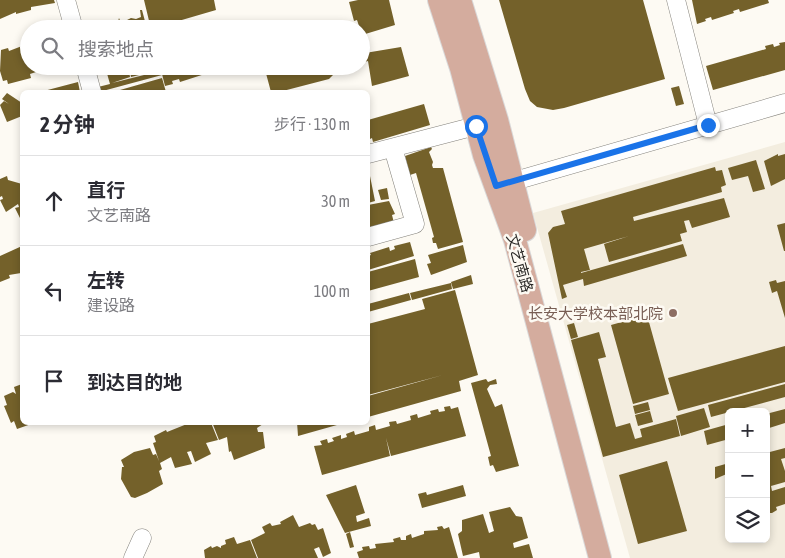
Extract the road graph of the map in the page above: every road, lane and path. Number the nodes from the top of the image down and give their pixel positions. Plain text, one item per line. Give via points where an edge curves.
1 (66, 0) edge
2 (438, 0) edge
3 (460, 0) edge
4 (676, 0) edge
5 (72, 20) edge
6 (87, 75) edge
7 (91, 90) edge
8 (785, 104) edge
9 (487, 123) junction
10 (708, 125) junction
11 (393, 148) junction
12 (370, 154) edge
13 (504, 184) junction
14 (370, 236) edge
15 (142, 538) dead end
16 (133, 558) edge
17 (600, 558) edge
18 (610, 558) edge

1 - 5 street
2 - 9 main road, 文艺南路
3 - 9 main road, 文艺南路
4 - 10 street
6 - 7 street
8 - 10 street
9 - 11 street
9 - 13 main road, 文艺南路
10 - 13 street
11 - 12 street
11 - 14 street via 415,224
13 - 17 main road, 文艺南路 via 515,240
13 - 18 main road, 文艺南路
15 - 16 street

